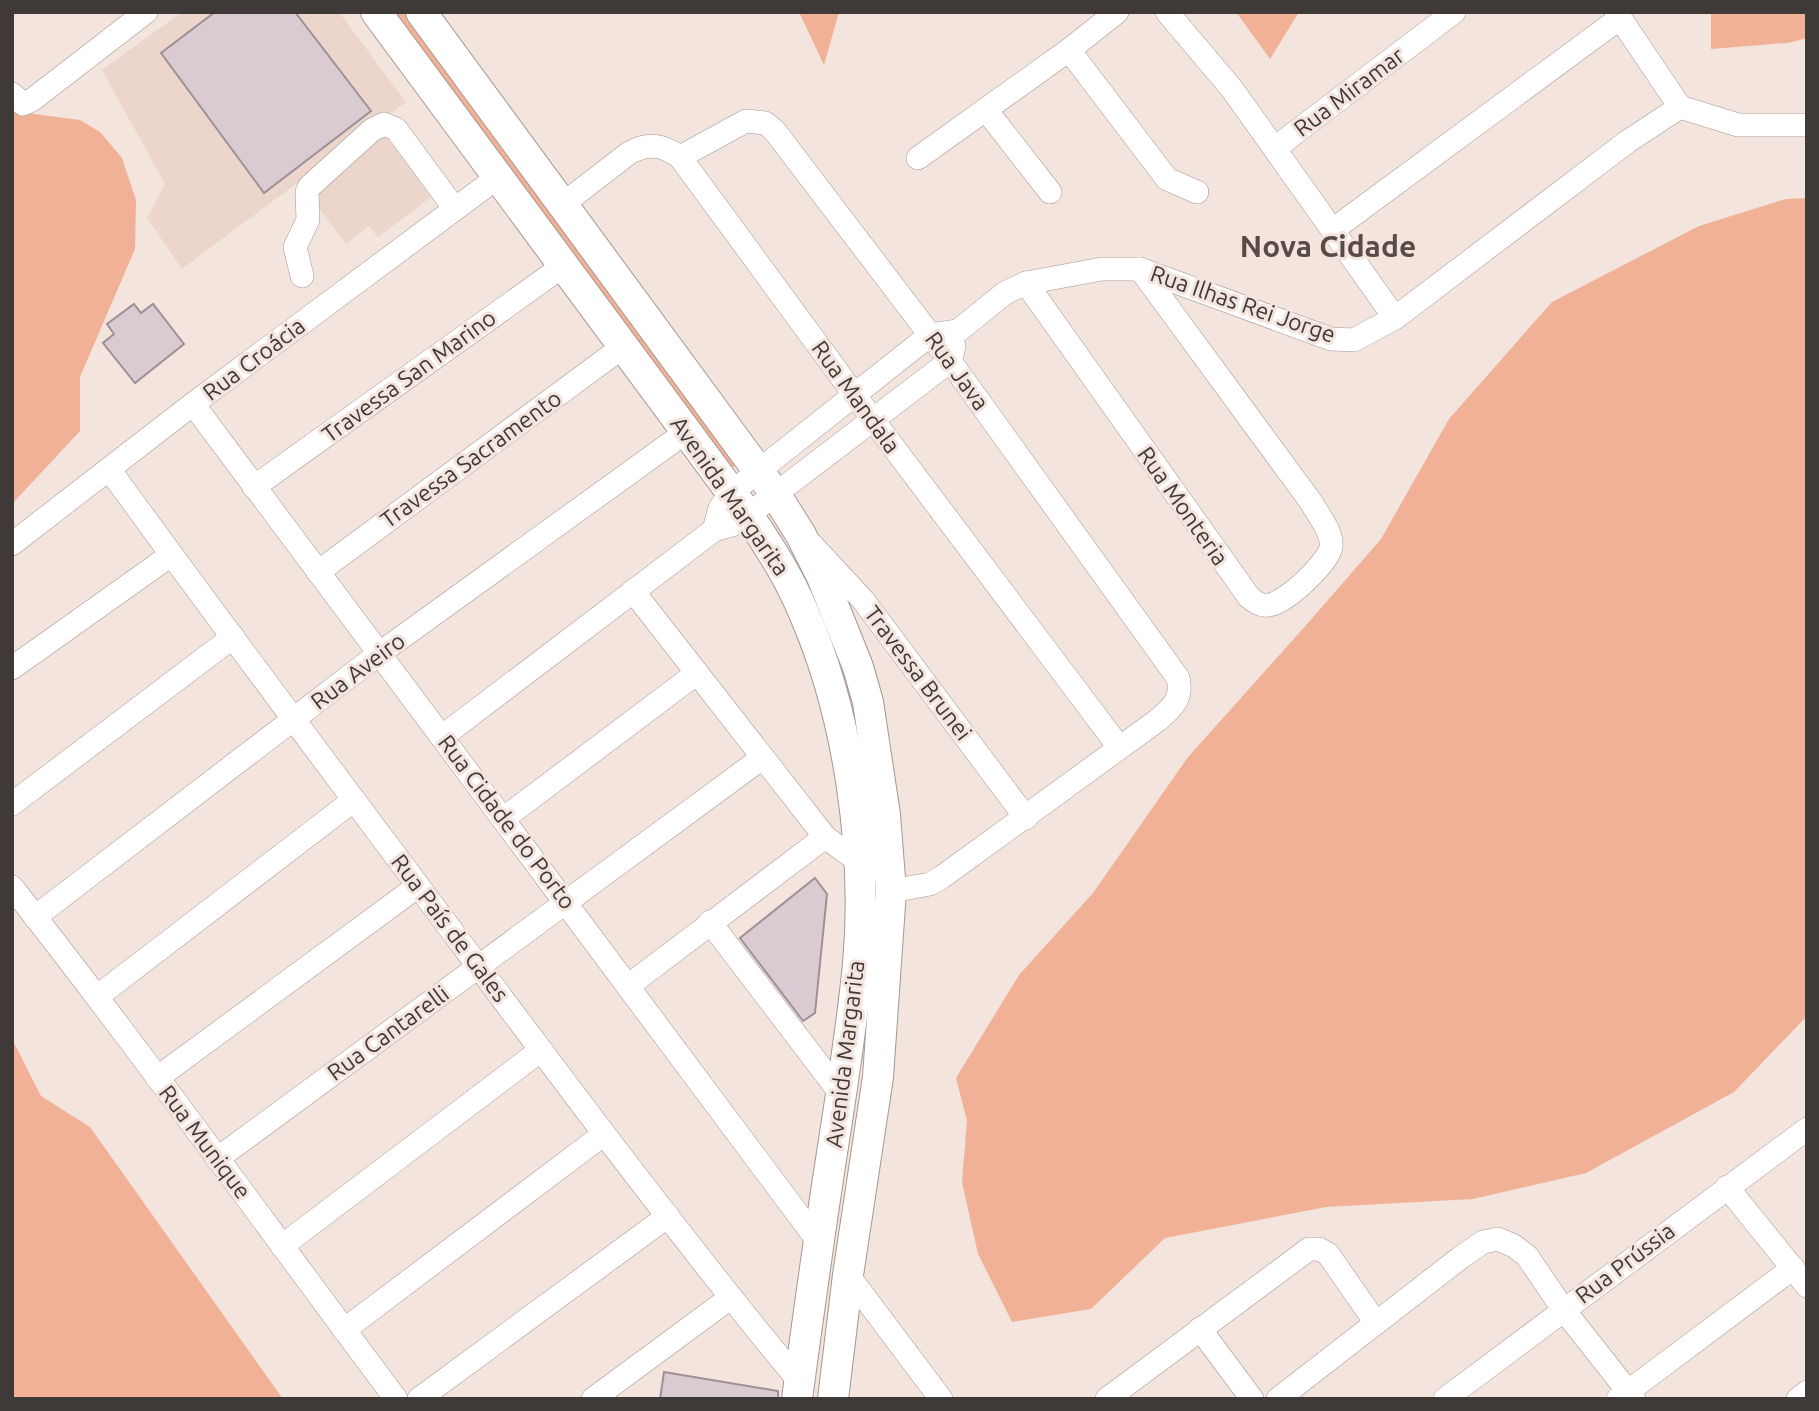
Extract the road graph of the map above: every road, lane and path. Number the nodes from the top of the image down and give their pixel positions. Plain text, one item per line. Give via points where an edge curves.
1 (146, 12) edge
2 (376, 12) edge
3 (421, 12) edge
4 (1117, 12) edge
5 (1167, 12) edge
6 (1454, 12) edge
7 (1618, 15) edge
8 (1069, 50) junction
9 (17, 99) edge
10 (1680, 107) junction
11 (986, 110) junction
12 (1807, 125) edge
13 (1275, 148) junction
14 (681, 157) junction
15 (918, 159) dead end
16 (498, 177) junction
17 (1050, 192) dead end
18 (1197, 192) dead end
19 (563, 204) junction
20 (455, 209) junction
21 (1334, 229) junction
22 (563, 266) junction
23 (1140, 269) junction
24 (302, 276) dead end
25 (1027, 283) junction
26 (1395, 317) junction
27 (958, 331) junction
28 (930, 335) junction
29 (624, 346) junction
30 (950, 361) junction
31 (854, 395) junction
32 (193, 404) junction
33 (873, 420) junction
34 (686, 432) junction
35 (110, 470) junction
36 (767, 483) junction
37 (254, 487) junction
38 (740, 503) junction
39 (801, 535) junction
40 (12, 544) edge
41 (171, 555) junction
42 (318, 572) junction
43 (633, 591) junction
44 (233, 638) junction
45 (380, 653) junction
46 (12, 668) edge
47 (697, 673) junction
48 (294, 718) junction
49 (443, 736) junction
50 (1119, 747) junction
51 (762, 758) junction
52 (354, 800) junction
53 (12, 804) edge
54 (1026, 818) junction
55 (503, 819) junction
56 (825, 837) junction
57 (858, 862) junction
58 (418, 886) junction
59 (12, 887) edge
60 (891, 891) junction
61 (566, 901) junction
62 (36, 917) junction
63 (710, 922) junction
64 (478, 967) junction
65 (628, 986) junction
66 (98, 996) junction
67 (541, 1050) junction
68 (157, 1078) junction
69 (841, 1094) junction
70 (1807, 1129) edge
71 (604, 1134) junction
72 (217, 1158) junction
73 (1727, 1187) junction
74 (668, 1216) junction
75 (818, 1241) junction
76 (282, 1246) junction
77 (848, 1275) junction
78 (1800, 1277) edge
79 (730, 1297) junction
80 (1563, 1309) junction
81 (1376, 1323) junction
82 (1200, 1329) junction
83 (344, 1330) junction
84 (798, 1390) edge
85 (1807, 1392) edge
86 (1627, 1396) edge
87 (396, 1399) edge
88 (419, 1399) edge
89 (593, 1399) edge
90 (833, 1399) edge
91 (941, 1399) edge
92 (1107, 1399) edge
93 (1252, 1399) edge
94 (1278, 1399) edge
95 (1445, 1399) edge
96 (1798, 1399) edge

1 - 9 street via 32,100
2 - 16 main road, Avenida Margarita
3 - 19 main road, Avenida Margarita
4 - 8 street
5 - 13 street
6 - 13 street, Rua Miramar
7 - 10 street
7 - 21 street
8 - 11 street
8 - 18 street via 1167,179
10 - 12 street via 1738,125
10 - 26 street, Rua Ilhas Rei Jorge
11 - 15 street
11 - 17 street
13 - 21 street, Rua Miramar
14 - 19 street via 665,147 640,146
14 - 28 street, Rua Java via 746,121 765,123
14 - 31 street, Rua Mandala
16 - 20 street, Rua Croácia
16 - 22 main road, Avenida Margarita
19 - 36 main road, Avenida Margarita
20 - 24 street via 396,129 384,124 309,187 307,220 295,247
20 - 32 street, Rua Croácia
21 - 26 street, Rua Miramar
22 - 29 main road, Avenida Margarita
22 - 37 street, Travessa San Marino
23 - 25 street, Rua Ilhas Rei Jorge via 1102,269
23 - 25 street, Rua Monteria via 1311,502 1328,532 1328,556 1280,602 1259,604 1248,597
23 - 26 street, Rua Ilhas Rei Jorge via 1331,339 1354,340
25 - 27 street, Rua Ilhas Rei Jorge via 1004,293
27 - 28 street
27 - 30 street
28 - 30 street, Rua Java
28 - 31 street
29 - 34 main road, Avenida Margarita
29 - 42 street, Travessa Sacramento
30 - 33 street
30 - 50 street, Rua Java via 1178,677 1174,706
31 - 33 street, Rua Mandala
31 - 36 street
32 - 35 street, Rua Croácia
32 - 37 street, Rua Cidade do Porto
33 - 36 street
33 - 50 street, Rua Mandala
34 - 38 main road, Avenida Margarita
34 - 45 street, Rua Aveiro
35 - 40 street, Rua Croácia
35 - 41 street, Rua País de Gales
36 - 38 street
36 - 39 main road, Avenida Margarita
37 - 42 street, Rua Cidade do Porto
38 - 43 street via 720,508 714,530
38 - 57 main road, Avenida Margarita via 791,583 830,687 845,751
39 - 54 street, Travessa Brunei via 863,600
39 - 60 main road, Avenida Margarita via 839,619 868,702
41 - 44 street, Rua País de Gales
41 - 46 street
42 - 45 street, Rua Cidade do Porto
43 - 47 street
43 - 49 street
44 - 48 street, Rua País de Gales
44 - 53 street
45 - 48 street, Rua Aveiro
45 - 49 street, Rua Cidade do Porto
47 - 51 street
47 - 55 street
48 - 52 street, Rua País de Gales
48 - 62 street, Rua Aveiro
49 - 55 street, Rua Cidade do Porto
50 - 54 street
51 - 56 street
51 - 61 street, Rua Cantarelli
52 - 58 street, Rua País de Gales
52 - 66 street
54 - 60 street via 930,884
55 - 61 street, Rua Cidade do Porto
56 - 57 street
56 - 63 street
57 - 69 main road, Avenida Margarita via 858,962
58 - 64 street, Rua País de Gales
58 - 68 street
59 - 62 street, Rua Munique
60 - 77 main road, Avenida Margarita via 878,1077
61 - 64 street, Rua Cantarelli
61 - 65 street, Rua Cidade do Porto
62 - 66 street, Rua Munique
63 - 65 street
63 - 69 street
64 - 67 street, Rua País de Gales
64 - 72 street, Rua Cantarelli
65 - 75 street, Rua Cidade do Porto
66 - 68 street, Rua Munique
67 - 71 street, Rua País de Gales
67 - 76 street
68 - 72 street, Rua Munique
69 - 75 main road, Avenida Margarita
70 - 73 street, Rua Prússia
71 - 74 street, Rua País de Gales
71 - 83 street
72 - 76 street, Rua Munique
73 - 78 street
73 - 80 street, Rua Prússia
74 - 79 street, Rua País de Gales
74 - 88 street
75 - 84 main road, Avenida Margarita
76 - 83 street, Rua Munique
77 - 90 main road, Avenida Margarita
77 - 91 street
78 - 86 street
79 - 84 street, Rua País de Gales
79 - 89 street
80 - 81 street via 1527,1256 1498,1239 1483,1242
80 - 86 street
80 - 95 street, Rua Prússia
81 - 82 street via 1328,1254 1309,1249
81 - 94 street
82 - 92 street
82 - 93 street
83 - 87 street, Rua Munique
85 - 96 street

